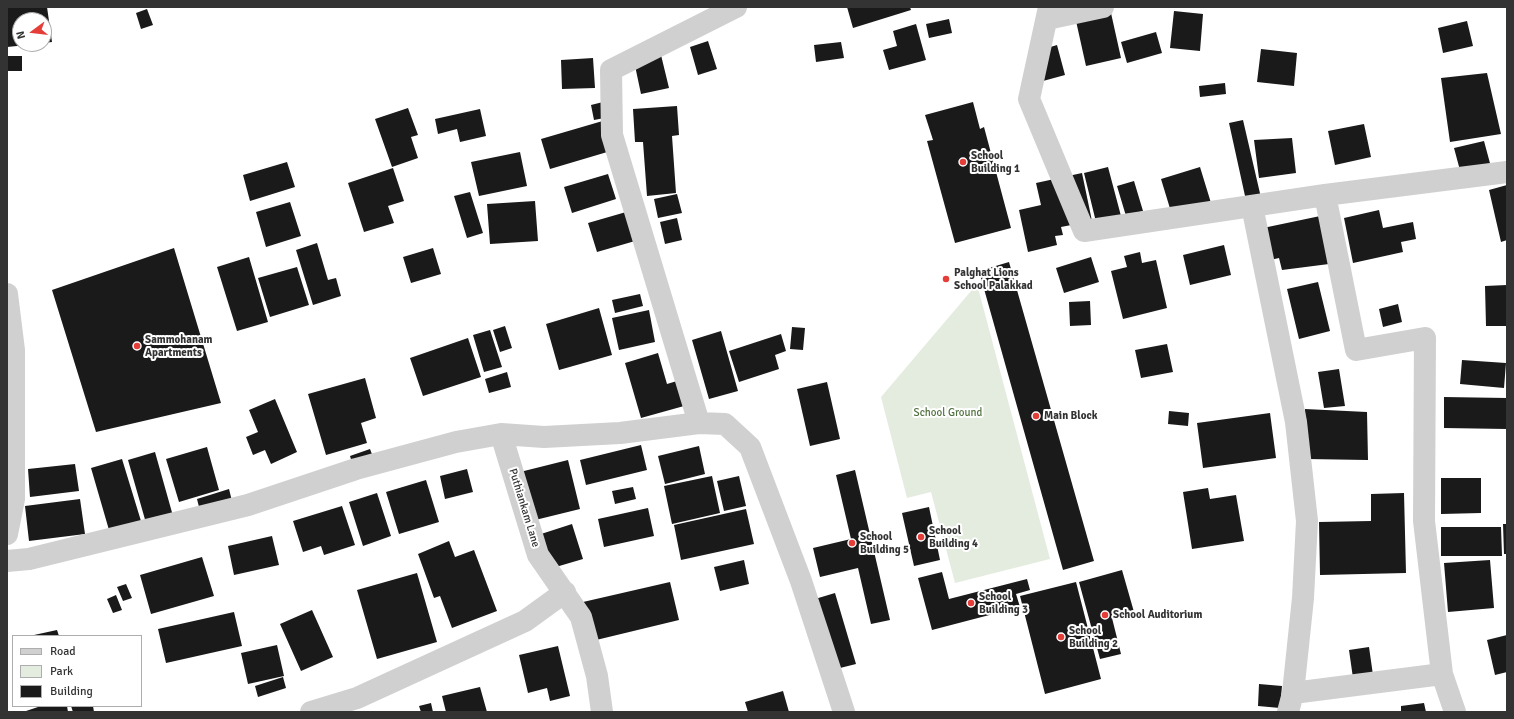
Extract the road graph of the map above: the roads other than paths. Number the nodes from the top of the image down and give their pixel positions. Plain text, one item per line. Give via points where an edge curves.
1 (736, 7) edge
2 (1103, 7) edge
3 (1048, 13) edge
4 (1507, 172) edge
5 (1325, 195) junction
6 (1252, 206) junction
7 (7, 294) edge
8 (699, 423) junction
9 (501, 434) junction
10 (7, 534) edge
11 (7, 561) edge
12 (565, 592) junction
13 (1442, 674) junction
14 (1290, 702) edge
15 (311, 712) edge
16 (602, 712) edge
17 (844, 712) edge
18 (1455, 712) edge

1 - 8 street via 611,70 612,136
2 - 3 street
3 - 6 street via 1029,99 1084,231
4 - 5 street
5 - 6 street
5 - 13 street via 1356,350 1425,338 1424,521
6 - 14 street via 1296,422 1307,521 1303,598
7 - 10 street via 14,350 14,499
8 - 9 street via 620,433 544,437
8 - 17 street via 724,424 750,447 801,581
9 - 11 street via 456,442 356,469 248,505 36,558
9 - 12 street, Puthiankam Lane via 538,555
12 - 15 street via 525,621 356,698
12 - 16 street, Puthiankam Lane via 581,617 597,676
13 - 14 street
13 - 18 street

